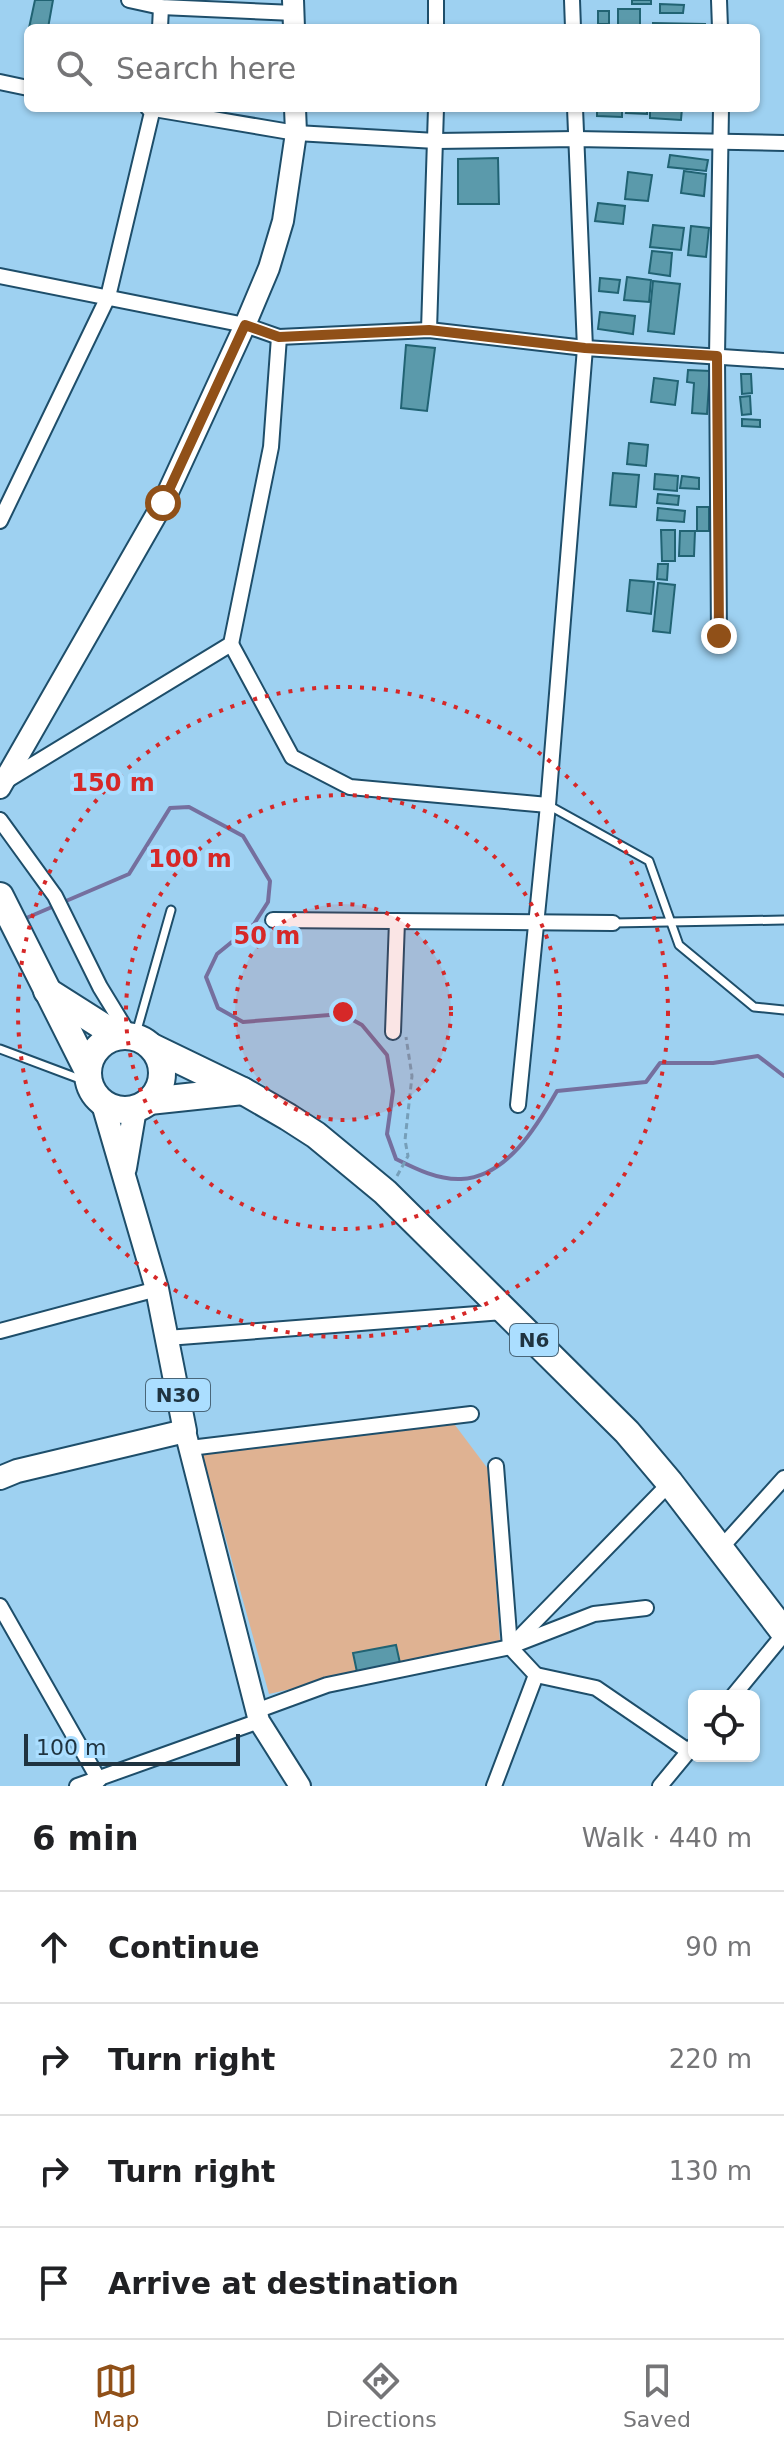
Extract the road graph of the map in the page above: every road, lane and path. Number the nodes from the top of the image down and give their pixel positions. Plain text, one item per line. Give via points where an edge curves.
1 (129, 0) edge
2 (436, 0) edge
3 (572, 0) edge
4 (719, 0) edge
5 (161, 7) junction
6 (294, 14) edge
7 (160, 24) edge
8 (436, 24) edge
9 (573, 24) edge
10 (720, 24) edge
11 (0, 82) edge
12 (24, 87) edge
13 (150, 112) edge
14 (174, 112) edge
15 (295, 112) edge
16 (436, 112) edge
17 (575, 112) edge
18 (721, 112) edge
19 (296, 133) junction
20 (576, 139) junction
21 (436, 141) junction
22 (721, 142) junction
23 (784, 143) edge
24 (0, 276) edge
25 (108, 297) junction
26 (245, 325) junction
27 (429, 330) junction
28 (279, 337) junction
29 (585, 348) junction
30 (717, 356) junction
31 (784, 361) edge
32 (1, 518) edge
33 (719, 636) dead end
34 (231, 644) junction
35 (1, 786) edge
36 (548, 805) junction
37 (0, 820) edge
38 (3, 902) edge
39 (171, 910) dead end
40 (273, 920) dead end
41 (784, 920) edge
42 (397, 921) junction
43 (535, 923) junction
44 (613, 923) joint
45 (672, 923) junction
46 (46, 990) junction
47 (784, 1010) edge
48 (393, 1032) joint
49 (134, 1039) junction
50 (0, 1049) edge
51 (93, 1085) junction
52 (243, 1091) junction
53 (142, 1105) junction
54 (518, 1105) dead end
55 (402, 1170) dead end
56 (124, 1173) junction
57 (157, 1289) junction
58 (503, 1312) junction
59 (0, 1331) edge
60 (167, 1338) junction
61 (471, 1414) dead end
62 (188, 1440) junction
63 (496, 1466) dead end
64 (0, 1478) edge
65 (784, 1478) edge
66 (670, 1483) junction
67 (719, 1550) junction
68 (0, 1606) edge
69 (646, 1608) dead end
70 (784, 1633) edge
71 (510, 1647) junction
72 (536, 1675) junction
73 (738, 1690) edge
74 (258, 1716) junction
75 (688, 1746) edge
76 (688, 1752) edge
77 (99, 1780) junction
78 (77, 1786) edge
79 (300, 1786) edge
80 (494, 1786) edge
81 (660, 1786) edge

1 - 5 street
2 - 8 street
3 - 9 street
4 - 10 street
5 - 6 street
5 - 7 street
11 - 12 street
13 - 25 street
14 - 19 street
15 - 19 main road
16 - 21 street
17 - 20 street
18 - 22 street
19 - 21 street
19 - 26 main road via 283,221
20 - 21 street
20 - 22 street
20 - 29 street
21 - 27 street
22 - 23 street
22 - 30 street
24 - 25 street
25 - 26 street
25 - 32 street
26 - 28 street
26 - 35 main road via 163,503
27 - 28 street
27 - 29 street
28 - 34 street via 271,447
29 - 30 street
29 - 36 street
30 - 31 street
30 - 33 street
34 - 35 street
34 - 36 street via 292,757 350,787
36 - 43 street
36 - 45 lane via 649,861
37 - 49 street via 55,896 100,987
38 - 46 highway, N6
39 - 49 lane
40 - 42 street
41 - 45 lane
42 - 43 street
42 - 48 street
43 - 44 street
43 - 54 street
44 - 45 lane
45 - 47 lane via 679,945 754,1007
46 - 49 highway, N6
46 - 51 highway, N6
48 - 55 path via 407,1037 412,1076 408,1156
49 - 51 highway via 97,1048
49 - 52 highway, N6
49 - 53 highway via 158,1055 162,1071 159,1088
50 - 51 lane
51 - 53 highway via 124,1111
51 - 56 main road, N30
52 - 53 highway
52 - 58 highway, N6 via 353,1164
53 - 56 main road, N30
56 - 57 main road, N30
57 - 59 street
57 - 60 main road, N30
58 - 60 street
58 - 66 highway, N6 via 585,1387
60 - 62 main road, N30
61 - 62 street
62 - 64 main road, N30
62 - 74 main road
63 - 71 street
65 - 67 street
66 - 67 highway, N6
66 - 71 street
67 - 70 highway, N6
68 - 77 street
69 - 71 street via 594,1614
70 - 73 street
71 - 72 street
71 - 74 street via 327,1685
72 - 75 street via 596,1688
72 - 80 street
74 - 77 street
74 - 79 main road
76 - 81 street
77 - 78 street

